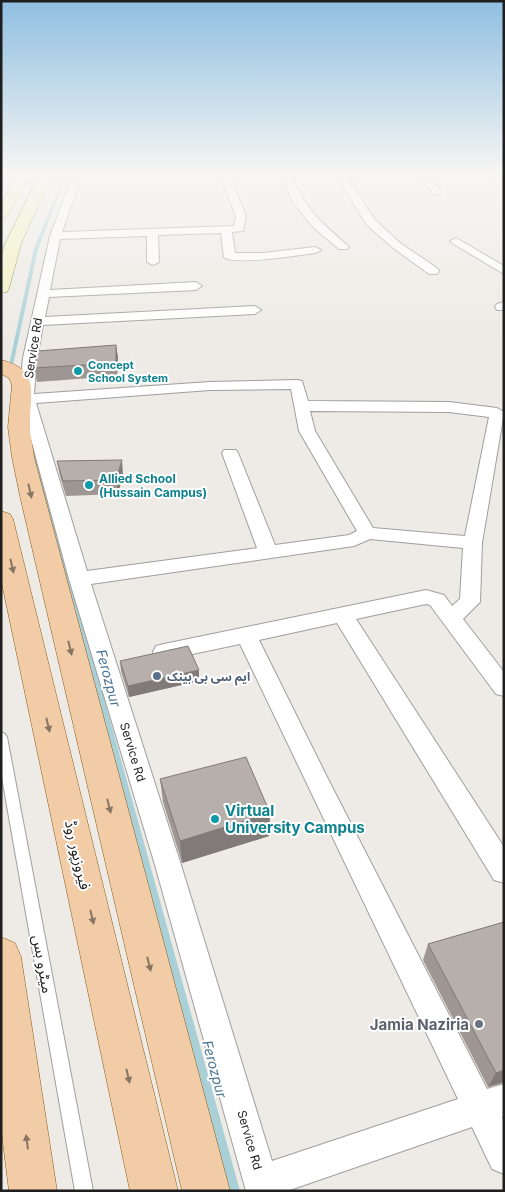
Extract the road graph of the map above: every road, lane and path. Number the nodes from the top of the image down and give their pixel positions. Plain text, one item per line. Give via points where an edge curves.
1 (20, 230) edge
2 (57, 230) edge
3 (226, 230) junction
4 (231, 230) edge
5 (322, 230) edge
6 (378, 230) edge
7 (152, 233) junction
8 (55, 236) junction
9 (456, 241) dead end
10 (343, 247) dead end
11 (315, 250) dead end
12 (153, 262) dead end
13 (433, 271) dead end
14 (504, 271) edge
15 (196, 286) dead end
16 (1, 288) edge
17 (43, 294) junction
18 (254, 310) dead end
19 (37, 321) junction
20 (1, 366) edge
21 (27, 399) junction
22 (302, 406) junction
23 (500, 414) edge
24 (230, 453) dead end
25 (1, 519) edge
26 (367, 533) junction
27 (473, 543) junction
28 (268, 551) junction
29 (79, 579) junction
30 (342, 614) junction
31 (451, 618) junction
32 (246, 635) junction
33 (124, 661) junction
34 (504, 688) edge
35 (1, 737) edge
36 (504, 871) edge
37 (1, 957) edge
38 (492, 1105) edge
39 (504, 1157) edge
40 (263, 1187) edge
41 (33, 1191) edge
42 (84, 1191) edge
43 (154, 1191) edge
44 (206, 1191) edge

1 - 16 main road
2 - 8 street, Service Rd
3 - 4 street
3 - 7 street
3 - 11 street via 230,258
5 - 10 street
6 - 13 street
7 - 8 street
7 - 12 street
8 - 17 street, Service Rd
9 - 14 street
15 - 17 street
17 - 19 street, Service Rd
18 - 19 street
19 - 21 street, Service Rd
20 -> 44 main road via 17,374 22,384 19,427 23,457
21 - 22 street via 210,386 297,384
21 - 29 street, Service Rd
22 - 23 street via 449,407
22 - 26 street via 307,431
23 - 27 street
24 - 28 street
25 -> 43 main road, فیروزپور روڈ
26 - 27 street
26 - 28 street via 354,540
27 - 31 street via 470,602
28 - 29 street
29 - 33 street, Service Rd
30 - 31 street via 426,597 437,600
30 - 32 street
30 - 36 street
31 - 34 street
32 - 33 street
32 - 38 street via 319,786
33 - 40 street, Service Rd via 173,884
35 - 42 lane, میٹرو بس
41 -> 37 main road
38 - 39 street
38 - 40 street

